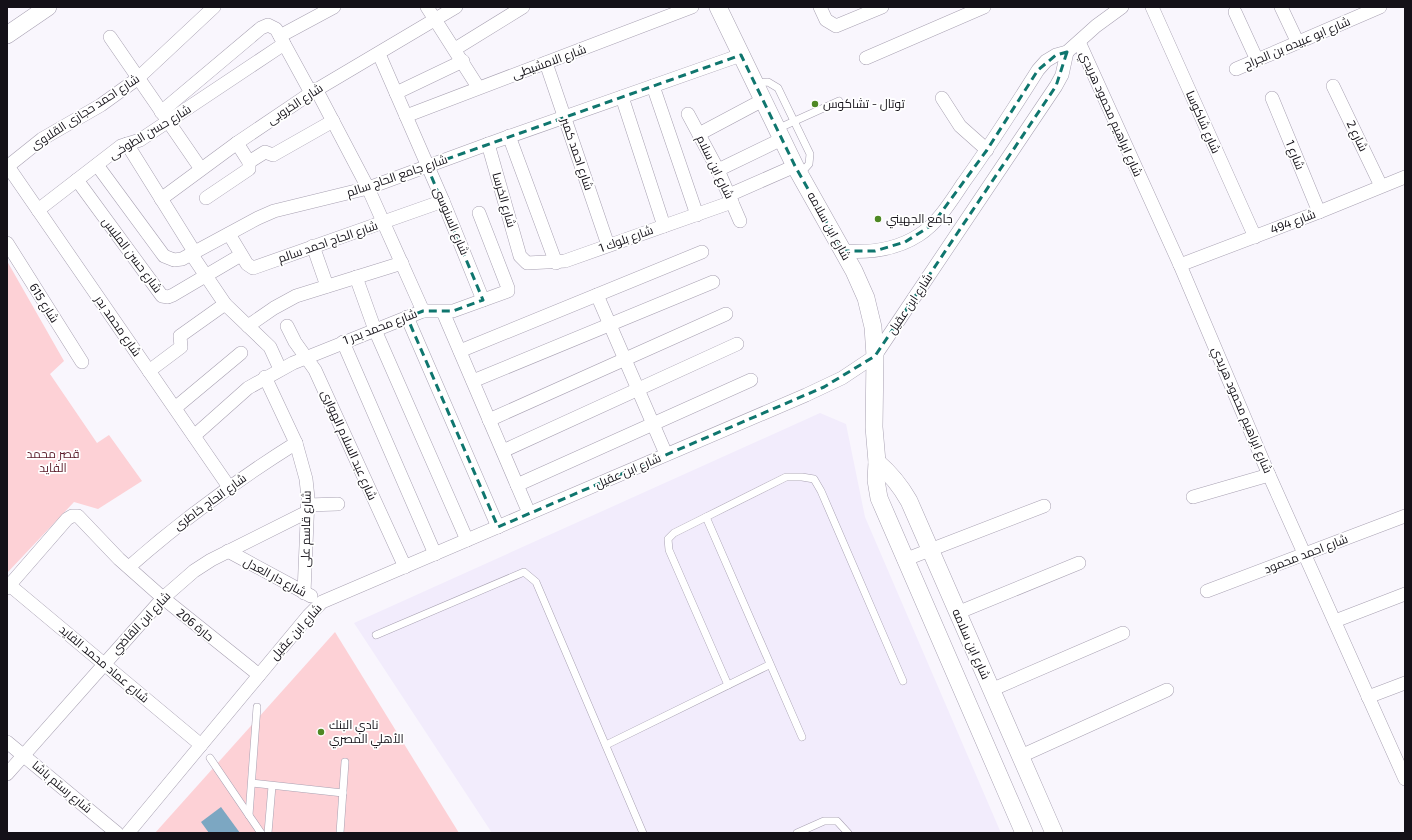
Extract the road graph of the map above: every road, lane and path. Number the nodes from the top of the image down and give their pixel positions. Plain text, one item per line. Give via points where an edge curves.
1 (48, 7) edge
2 (214, 7) edge
3 (334, 7) edge
4 (427, 7) edge
5 (456, 7) edge
6 (523, 7) edge
7 (692, 7) edge
8 (718, 7) edge
9 (820, 7) edge
10 (882, 7) edge
11 (982, 7) edge
12 (1122, 7) edge
13 (1152, 7) edge
14 (1281, 7) edge
15 (1380, 7) edge
16 (1366, 10) edge
17 (858, 11) edge
18 (1235, 12) dead end
19 (435, 20) junction
20 (7, 35) edge
21 (110, 36) dead end
22 (282, 40) junction
23 (1079, 42) junction
24 (1298, 43) junction
25 (455, 49) junction
26 (1067, 52) junction
27 (379, 54) junction
28 (741, 55) junction
29 (866, 58) dead end
30 (1257, 60) junction
31 (463, 61) junction
32 (546, 63) junction
33 (1236, 69) dead end
34 (137, 79) junction
35 (755, 83) junction
36 (653, 86) junction
37 (1333, 86) dead end
38 (478, 87) junction
39 (313, 91) junction
40 (396, 93) junction
41 (622, 97) junction
42 (942, 98) dead end
43 (1272, 98) dead end
44 (763, 100) junction
45 (839, 100) dead end
46 (688, 114) dead end
47 (406, 116) junction
48 (564, 117) junction
49 (164, 118) junction
50 (794, 121) junction
51 (333, 122) junction
52 (699, 134) junction
53 (780, 134) junction
54 (509, 136) junction
55 (236, 143) junction
56 (127, 144) junction
57 (488, 144) junction
58 (987, 150) junction
59 (249, 162) junction
60 (97, 165) junction
61 (7, 166) edge
62 (427, 166) junction
63 (201, 169) junction
64 (718, 170) junction
65 (798, 170) junction
66 (1405, 177) edge
67 (77, 180) junction
68 (1381, 186) junction
69 (368, 188) junction
70 (206, 198) dead end
71 (162, 199) junction
72 (731, 199) junction
73 (443, 201) junction
74 (38, 210) junction
75 (1319, 212) junction
76 (479, 213) dead end
77 (697, 214) junction
78 (740, 221) dead end
79 (383, 222) junction
80 (664, 226) junction
81 (229, 234) junction
82 (1255, 237) junction
83 (7, 243) edge
84 (608, 245) junction
85 (313, 246) junction
86 (843, 251) junction
87 (702, 252) dead end
88 (194, 254) junction
89 (241, 255) junction
90 (520, 256) joint
91 (402, 263) junction
92 (556, 263) junction
93 (1180, 265) junction
94 (206, 275) junction
95 (356, 277) junction
96 (714, 282) dead end
97 (327, 286) junction
98 (597, 295) junction
99 (483, 300) junction
100 (225, 304) junction
101 (423, 311) junction
102 (443, 312) junction
103 (726, 314) dead end
104 (407, 317) junction
105 (610, 325) junction
106 (248, 326) junction
107 (287, 326) dead end
108 (375, 330) junction
109 (343, 342) junction
110 (737, 344) dead end
111 (460, 351) junction
112 (241, 354) dead end
113 (875, 356) junction
114 (306, 357) junction
115 (625, 359) junction
116 (82, 362) dead end
117 (280, 369) junction
118 (149, 371) junction
119 (265, 377) junction
120 (751, 380) dead end
121 (473, 381) junction
122 (638, 389) junction
123 (175, 408) junction
124 (489, 420) junction
125 (653, 424) junction
126 (194, 436) junction
127 (296, 443) junction
128 (503, 451) junction
129 (666, 454) junction
130 (878, 462) junction
131 (1269, 475) junction
132 (517, 485) junction
133 (229, 487) junction
134 (1193, 497) dead end
135 (338, 504) dead end
136 (1044, 506) dead end
137 (307, 508) junction
138 (529, 513) junction
139 (1405, 516) edge
140 (706, 517) junction
141 (498, 527) junction
142 (467, 540) junction
143 (929, 550) junction
144 (228, 552) junction
145 (435, 554) junction
146 (1304, 554) junction
147 (904, 560) junction
148 (1079, 563) dead end
149 (129, 567) junction
150 (405, 567) junction
151 (8, 585) edge
152 (1207, 591) dead end
153 (304, 593) junction
154 (1405, 594) edge
155 (162, 598) junction
156 (322, 602) junction
157 (957, 613) junction
158 (1335, 621) junction
159 (1123, 633) dead end
160 (376, 635) dead end
161 (104, 664) junction
162 (769, 665) junction
163 (259, 675) junction
164 (903, 681) dead end
165 (1405, 683) edge
166 (728, 685) junction
167 (991, 690) junction
168 (1167, 690) dead end
169 (1368, 697) junction
170 (257, 707) dead end
171 (802, 737) dead end
172 (7, 742) edge
173 (200, 745) junction
174 (606, 745) junction
175 (24, 755) junction
176 (1021, 756) junction
177 (210, 758) dead end
178 (345, 762) dead end
179 (7, 774) edge
180 (1404, 774) edge
181 (252, 783) junction
182 (272, 786) junction
183 (343, 793) junction
184 (249, 815) junction
185 (117, 833) edge
186 (128, 833) edge
187 (261, 833) edge
188 (268, 833) edge
189 (340, 833) edge
190 (643, 833) edge
191 (797, 833) edge
192 (848, 833) edge
193 (1024, 833) edge
194 (1054, 833) edge

1 - 20 street
2 - 34 street, شارع احمد حجازى القلاوى
3 - 22 street, شارع حسن الطوخى
4 - 19 street
5 - 19 street, شارع الخروبى
6 - 25 street
7 - 32 street, شارع الامشيطى
8 - 28 street, شارع ابن سلامه
9 - 17 street via 828,23 836,26 844,24
10 - 17 street
11 - 29 street
12 - 23 street
13 - 82 street, شارع شاكوسا
14 - 24 street
15 - 16 street, شارع ابو عبيده بن الجراح
16 - 24 street, شارع ابو عبيده بن الجراح
18 - 30 street
19 - 25 street
19 - 27 street, شارع الخروبى
21 - 34 street
22 - 39 street
22 - 49 street, شارع حسن الطوخى
22 - 49 street via 273,26 264,26
23 - 26 street
23 - 93 street, شارع ابراهيم محمود هريدي
24 - 30 street, شارع ابو عبيده بن الجراح
25 - 31 street
26 - 58 street via 1056,55 1038,70
26 - 113 street, شارع ابن عقيل via 1062,75 1056,86
27 - 39 street, شارع الخروبى
27 - 40 street, شارع السنوسى
28 - 35 street, شارع ابن سلامه
28 - 36 street, شارع جامع الحاج سالم
30 - 33 street, شارع ابو عبيده بن الجراح
31 - 38 street
31 - 40 street
32 - 38 street, شارع الامشيطى
32 - 48 street, شارع احمد كمبر
34 - 49 street
34 - 61 street, شارع احمد حجازى القلاوى via 101,105 42,139
35 - 44 street, شارع ابن سلامه
35 - 50 lane via 768,82 778,88
36 - 41 street, شارع جامع الحاج سالم
36 - 77 street
37 - 68 street, شارع 2
38 - 47 street, شارع الامشيطى
39 - 51 street
39 - 55 street, شارع الخروبى
40 - 47 street, شارع السنوسى
41 - 48 street, شارع جامع الحاج سالم
41 - 80 street
42 - 58 street via 960,126
43 - 75 street, شارع 1
44 - 52 street
44 - 53 street, شارع ابن سلامه
45 - 50 lane
46 - 52 street, شارع ابن سلام
47 - 62 street, شارع السنوسى
48 - 54 street, شارع جامع الحاج سالم
48 - 84 street, شارع احمد كمبر
49 - 56 street, شارع حسن الطوخى via 140,140
49 - 63 street
50 - 53 lane
50 - 65 lane via 810,154 809,164
51 - 59 street via 273,156 265,152
51 - 69 street
52 - 64 street, شارع ابن سلام
53 - 64 street
53 - 65 street, شارع ابن سلامه
54 - 57 street, شارع جامع الحاج سالم
54 - 92 street
55 - 59 street
55 - 63 street, شارع الخروبى
56 - 60 street, شارع حسن الطوخى
56 - 71 street
57 - 62 street, شارع جامع الحاج سالم
57 - 90 street, شارع الخرسا
58 - 86 street via 942,213 919,234 898,245 875,251
59 - 70 street via 250,166 246,171
60 - 67 street, شارع حسن الطوخى
60 - 88 street, شارع جامع الحاج سالم via 164,256 182,260
61 - 74 street, شارع محمد بدر
62 - 69 street, شارع جامع الحاج سالم
62 - 73 street, شارع السنوسى
63 - 71 street, شارع الخروبى
64 - 72 street, شارع ابن سلام
65 - 72 street, شارع بلوك 1
65 - 86 street, شارع ابن سلامه
66 - 68 street, شارع 494
67 - 74 street, شارع حسن الطوخى
67 - 94 street, شارع حسن المليس via 162,296 173,295
68 - 75 street, شارع 494
69 - 79 street
69 - 81 street, شارع جامع الحاج سالم via 274,211
71 - 88 street
72 - 77 street, شارع بلوك 1
72 - 78 street, شارع ابن سلام
73 - 79 street, شارع الحاج احمد سالم
73 - 99 street, شارع السنوسى
74 - 118 street, شارع محمد بدر
75 - 82 street, شارع 494
76 - 99 street, شارع محمد بدر 1 via 508,288 505,293
77 - 80 street, شارع بلوك 1
79 - 85 street, شارع الحاج احمد سالم
79 - 91 street
80 - 84 street, شارع بلوك 1
81 - 88 street, شارع جامع الحاج سالم
81 - 89 street, شارع الحاج احمد سالم
82 - 93 street, شارع 494
83 - 116 street, شارع 615
84 - 92 street, شارع بلوك 1
85 - 89 street, شارع الحاج احمد سالم via 253,268 246,264
85 - 97 street
86 - 113 street, شارع ابن سلامه via 866,298 873,327
87 - 98 street
88 - 94 street
89 - 94 street, شارع حسن المليس
90 - 92 street, شارع بلوك 1 via 527,263
91 - 95 street
91 - 101 street
93 - 131 street, شارع ابراهيم محمود هريدي
94 - 100 street
95 - 97 street
95 - 108 street
96 - 105 street
97 - 106 street via 284,301
98 - 105 street
98 - 111 street
99 - 102 street, شارع محمد بدر 1
100 - 106 street
100 - 118 street via 180,336 181,347
101 - 102 street, شارع محمد بدر 1
101 - 104 street, شارع محمد بدر 1
102 - 111 street
103 - 115 street
104 - 108 street, شارع محمد بدر 1
104 - 141 street
105 - 115 street
105 - 121 street
106 - 117 street via 270,347
107 - 114 street, شارع عبد السلام الهوارى
108 - 109 street, شارع محمد بدر 1
108 - 142 street
109 - 114 street, شارع محمد بدر 1
109 - 145 street
110 - 122 street
111 - 121 street
112 - 123 street
113 - 129 street, شارع ابن عقيل via 824,387
113 - 130 street, شارع ابن سلامه via 874,426
114 - 117 street, شارع محمد بدر 1
114 - 150 street, شارع عبد السلام الهوارى via 318,377
115 - 122 street
115 - 124 street
117 - 119 street, شارع محمد بدر 1
118 - 123 street, شارع محمد بدر
119 - 126 street, شارع محمد بدر 1 via 248,388
119 - 127 street, شارع قاسم على
120 - 125 street
121 - 124 street
122 - 125 street
122 - 128 street
123 - 126 street, شارع محمد بدر
124 - 128 street
125 - 129 street
125 - 132 street
126 - 133 street, شارع محمد بدر
127 - 133 street, شارع الحاج خاطرى
127 - 137 street, شارع قاسم على via 306,479
128 - 132 street
129 - 138 street, شارع ابن عقيل
130 - 143 street, شارع ابن سلامه via 901,486
130 - 147 street, شارع ابن سلامه via 876,480 879,498
131 - 134 street
131 - 146 street, شارع ابراهيم محمود هريدي
132 - 138 street
133 - 149 street, شارع الحاج خاطرى via 189,516
135 - 137 street
136 - 143 street
137 - 144 street, شارع ابن القاضي
137 - 153 street, شارع قاسم على
138 - 141 street, شارع ابن عقيل
139 - 146 street, شارع احمد محمود
140 - 162 lane
140 - 164 lane via 786,478 802,476 814,479
140 - 166 lane via 674,533 668,539 669,550
141 - 142 street, شارع ابن عقيل
142 - 145 street, شارع ابن عقيل
143 - 147 street
143 - 157 street, شارع ابن سلامه
144 - 153 street, شارع دار العدل
144 - 155 street, شارع ابن القاضي via 194,571
145 - 150 street, شارع ابن عقيل
146 - 152 street, شارع احمد محمود
146 - 158 street, شارع ابراهيم محمود هريدي
147 - 193 street, شارع ابن سلامه
148 - 157 street
149 - 151 street, حارة 206 via 83,520 78,516 72,516
149 - 155 street, حارة 206
150 - 156 street, شارع ابن عقيل
151 - 161 street, شارع عماد محمد الفايد
153 - 156 street, شارع دار العدل
154 - 158 street
155 - 161 street, شارع ابن القاضي
155 - 163 street, حارة 206
156 - 163 street, شارع ابن عقيل
157 - 167 street, شارع ابن سلامه
158 - 169 street, شارع ابراهيم محمود هريدي
159 - 167 street
160 - 174 lane via 524,572 536,582
161 - 173 street, شارع عماد محمد الفايد
161 - 175 street, شارع ابن القاضي
162 - 166 lane
162 - 171 lane
163 - 173 street, شارع ابن عقيل
165 - 169 street
166 - 174 lane
167 - 176 street, شارع ابن سلامه
168 - 176 street
169 - 180 street, شارع ابراهيم محمود هريدي
170 - 181 lane
172 - 175 street, شارع رستم باشا
173 - 186 street, شارع ابن عقيل
174 - 190 lane
175 - 179 street, شارع ابن القاضي
175 - 185 street, شارع رستم باشا
176 - 194 street, شارع ابن سلامه
177 - 184 lane
178 - 183 lane
181 - 182 lane
181 - 184 lane
182 - 183 lane
182 - 188 lane
183 - 189 lane
184 - 187 lane
191 - 192 lane via 824,821 837,821

